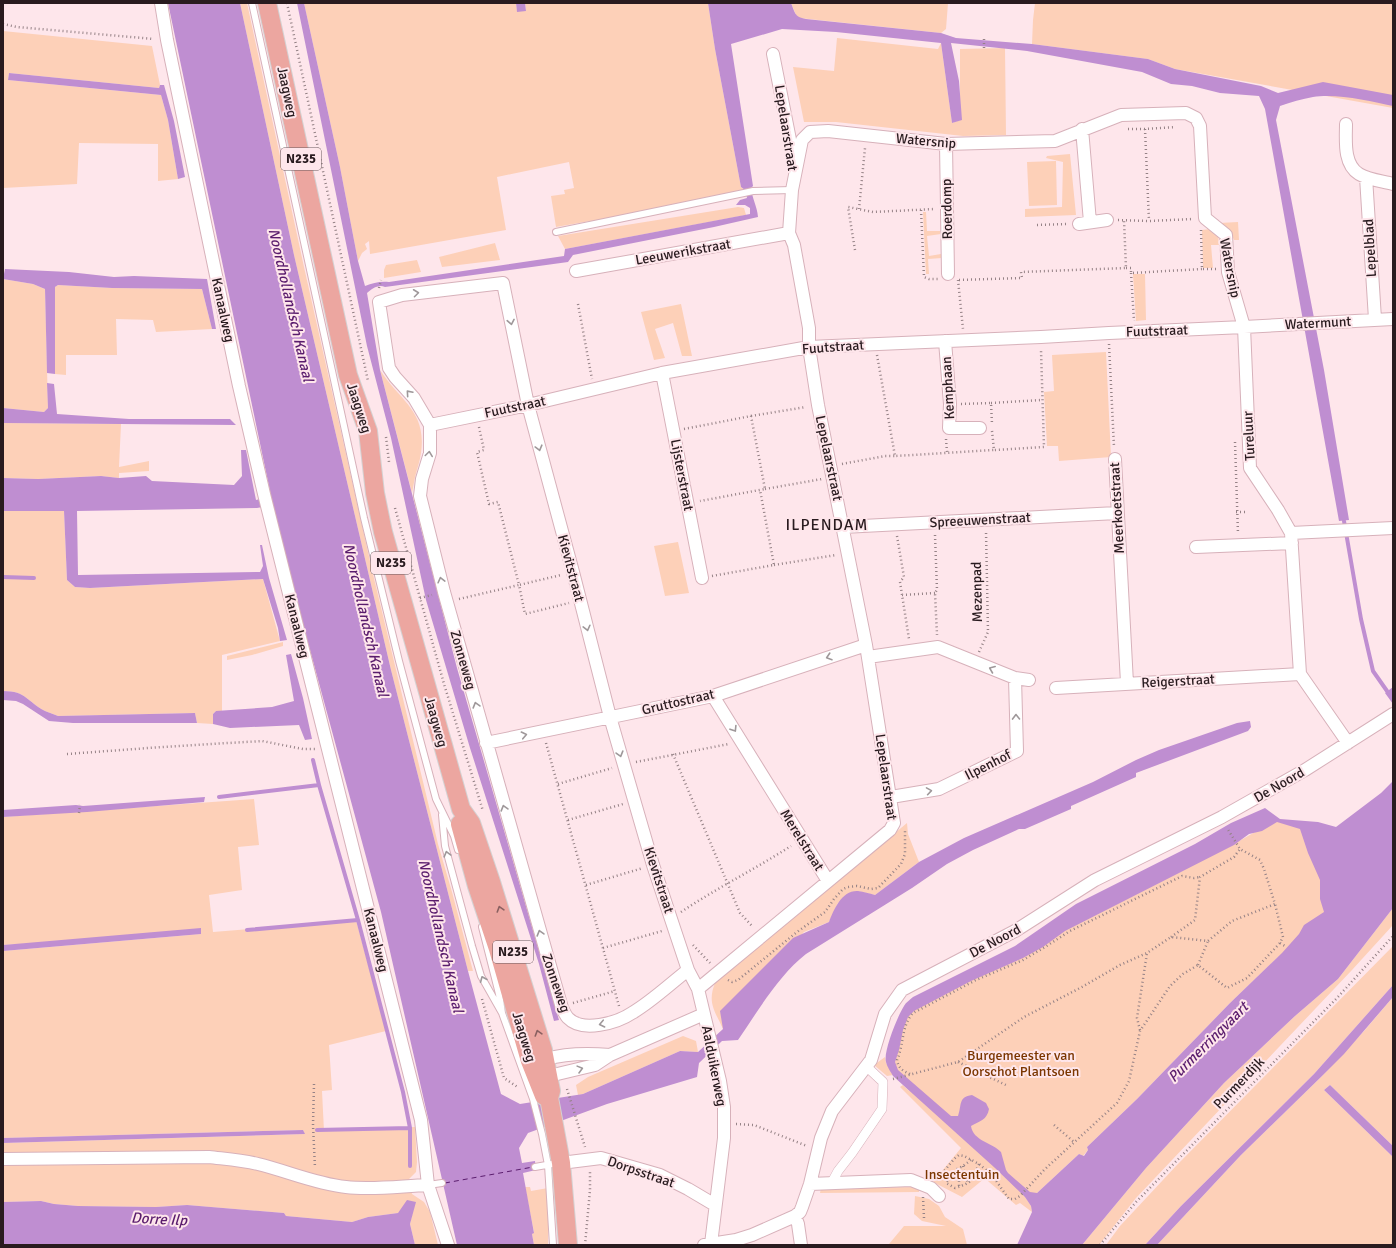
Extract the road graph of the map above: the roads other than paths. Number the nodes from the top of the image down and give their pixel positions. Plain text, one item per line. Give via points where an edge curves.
1 (161, 3) edge
2 (252, 3) edge
3 (267, 3) edge
4 (773, 54) dead end
5 (1346, 124) dead end
6 (1082, 129) junction
7 (946, 144) junction
8 (796, 170) junction
9 (1366, 177) junction
10 (1393, 184) edge
11 (792, 190) junction
12 (1107, 220) road end
13 (556, 232) dead end
14 (789, 233) junction
15 (576, 271) dead end
16 (953, 277) road end
17 (1375, 319) junction
18 (1393, 319) edge
19 (1244, 327) junction
20 (945, 341) junction
21 (810, 347) junction
22 (662, 372) junction
23 (528, 405) junction
24 (430, 425) junction
25 (980, 428) dead end
26 (1115, 459) road end
27 (1117, 513) junction
28 (843, 527) junction
29 (1393, 528) edge
30 (1291, 538) junction
31 (1196, 547) dead end
32 (702, 578) road end
33 (867, 651) junction
34 (1300, 674) junction
35 (1015, 678) junction
36 (1029, 680) dead end
37 (1127, 683) junction
38 (1056, 688) dead end
39 (713, 696) junction
40 (1393, 714) edge
41 (610, 717) junction
42 (486, 743) junction
43 (1348, 743) junction
44 (891, 797) junction
45 (441, 812) junction
46 (461, 859) dead end
47 (828, 881) junction
48 (479, 919) dead end
49 (688, 970) junction
50 (698, 989) junction
51 (502, 1013) junction
52 (704, 1014) junction
53 (610, 1055) junction
54 (867, 1067) junction
55 (544, 1072) junction
56 (541, 1099) junction
57 (3, 1159) edge
58 (555, 1164) junction
59 (535, 1167) dead end
60 (442, 1183) dead end
61 (428, 1184) junction
62 (810, 1184) junction
63 (831, 1184) junction
64 (931, 1190) road end
65 (715, 1205) junction
66 (795, 1216) junction
67 (707, 1244) edge
68 (448, 1245) edge
69 (553, 1245) edge
70 (568, 1245) edge
71 (801, 1245) edge

1 - 61 street, Kanaalweg via 166,40 267,510 421,1120
2 - 45 lane via 364,518 399,661
3 - 55 main road, Jaagweg / N235 via 348,375 368,431 374,487 383,532 461,809 460,826 473,871 530,1061
4 - 8 street, Lepelaarstraat
5 - 9 street via 1348,161 1353,169
6 - 7 street, Watersnip via 1055,141
6 - 12 street via 1085,223
6 - 19 street, Watersnip via 1121,114 1186,113 1198,121 1202,218 1226,235 1228,268
7 - 8 street, Watersnip via 828,131 810,132 802,140
7 - 16 street, Roerdomp via 947,209
8 - 11 street, Lepelaarstraat
9 - 10 street
9 - 17 street, Lepelblad
11 - 13 lane via 753,191
11 - 14 street, Lepelaarstraat
14 - 15 street, Leeuwerikstraat
14 - 21 street, Lepelaarstraat via 794,245 810,328
17 - 18 street, Watermunt
17 - 19 street, Watermunt
19 - 20 street, Fuutstraat
19 - 30 street, Tureluur via 1250,468 1278,510
20 - 21 street, Fuutstraat
20 - 25 street, Kemphaan via 950,404 949,428
21 - 22 street, Fuutstraat
21 - 28 street, Lepelaarstraat via 818,405
22 - 23 street, Fuutstraat
22 - 32 street, Lijsterstraat
23 - 24 street, Fuutstraat
24 -> 23 street, Kievitstraat via 414,398 390,368 378,302 402,295 503,283
23 -> 41 street, Kievitstraat
42 -> 24 street, Zonneweg via 420,496 430,453
26 - 27 street, Meerkoetstraat
27 - 28 street, Spreeuwenstraat
27 - 37 street, Meerkoetstraat
28 - 33 street, Lepelaarstraat
29 - 30 street via 1338,531
30 - 31 street
30 - 34 street, Tureluur
35 -> 33 street via 938,648
33 -> 39 street, Gruttostraat
33 - 44 street, Lepelaarstraat
34 - 37 street, Reigerstraat
34 - 43 street
35 - 36 street
44 -> 35 street, Ilpenhof via 938,789 1017,751
37 - 38 street, Reigerstraat
39 - 41 street, Gruttostraat
39 -> 47 street, Merelstraat
40 - 43 street, De Noord
42 -> 41 street, Gruttostraat
41 -> 49 street, Kievitstraat
49 -> 42 street, Zonneweg via 627,1016 588,1026 568,1019 561,1006
43 - 54 street, De Noord via 1222,817 1095,880 1015,931 902,990 885,1014
44 - 47 street, Lepelaarstraat via 893,826
45 - 46 lane via 454,836
51 -> 45 lane via 481,976 445,846
47 - 50 street, Merelstraat
48 - 51 lane
49 - 50 street
50 - 52 street
51 - 56 lane
52 - 53 street, Aalduikerweg
52 - 65 street, Aalduikerweg via 724,1107 721,1162
55 -> 53 street, Aalduikerweg via 595,1065
53 - 55 street, Aalduikerweg via 560,1055
54 - 62 street, De Noord via 832,1111 821,1138
54 - 63 street via 883,1082 882,1109
55 - 56 main road, Jaagweg / N235
56 - 58 main road, Jaagweg / N235
57 - 61 street via 209,1157 257,1163 346,1188
58 - 59 lane
58 - 65 street, Dorpsstraat via 601,1158 660,1175
58 - 69 lane
58 - 70 main road, Jaagweg / N235
60 - 61 lane
61 - 68 street, Kanaalweg
62 - 63 street
62 - 66 street, De Noord via 800,1212
63 - 64 street via 911,1180
65 - 67 street, Aalduikerweg
66 - 67 street via 752,1235
66 - 71 street

